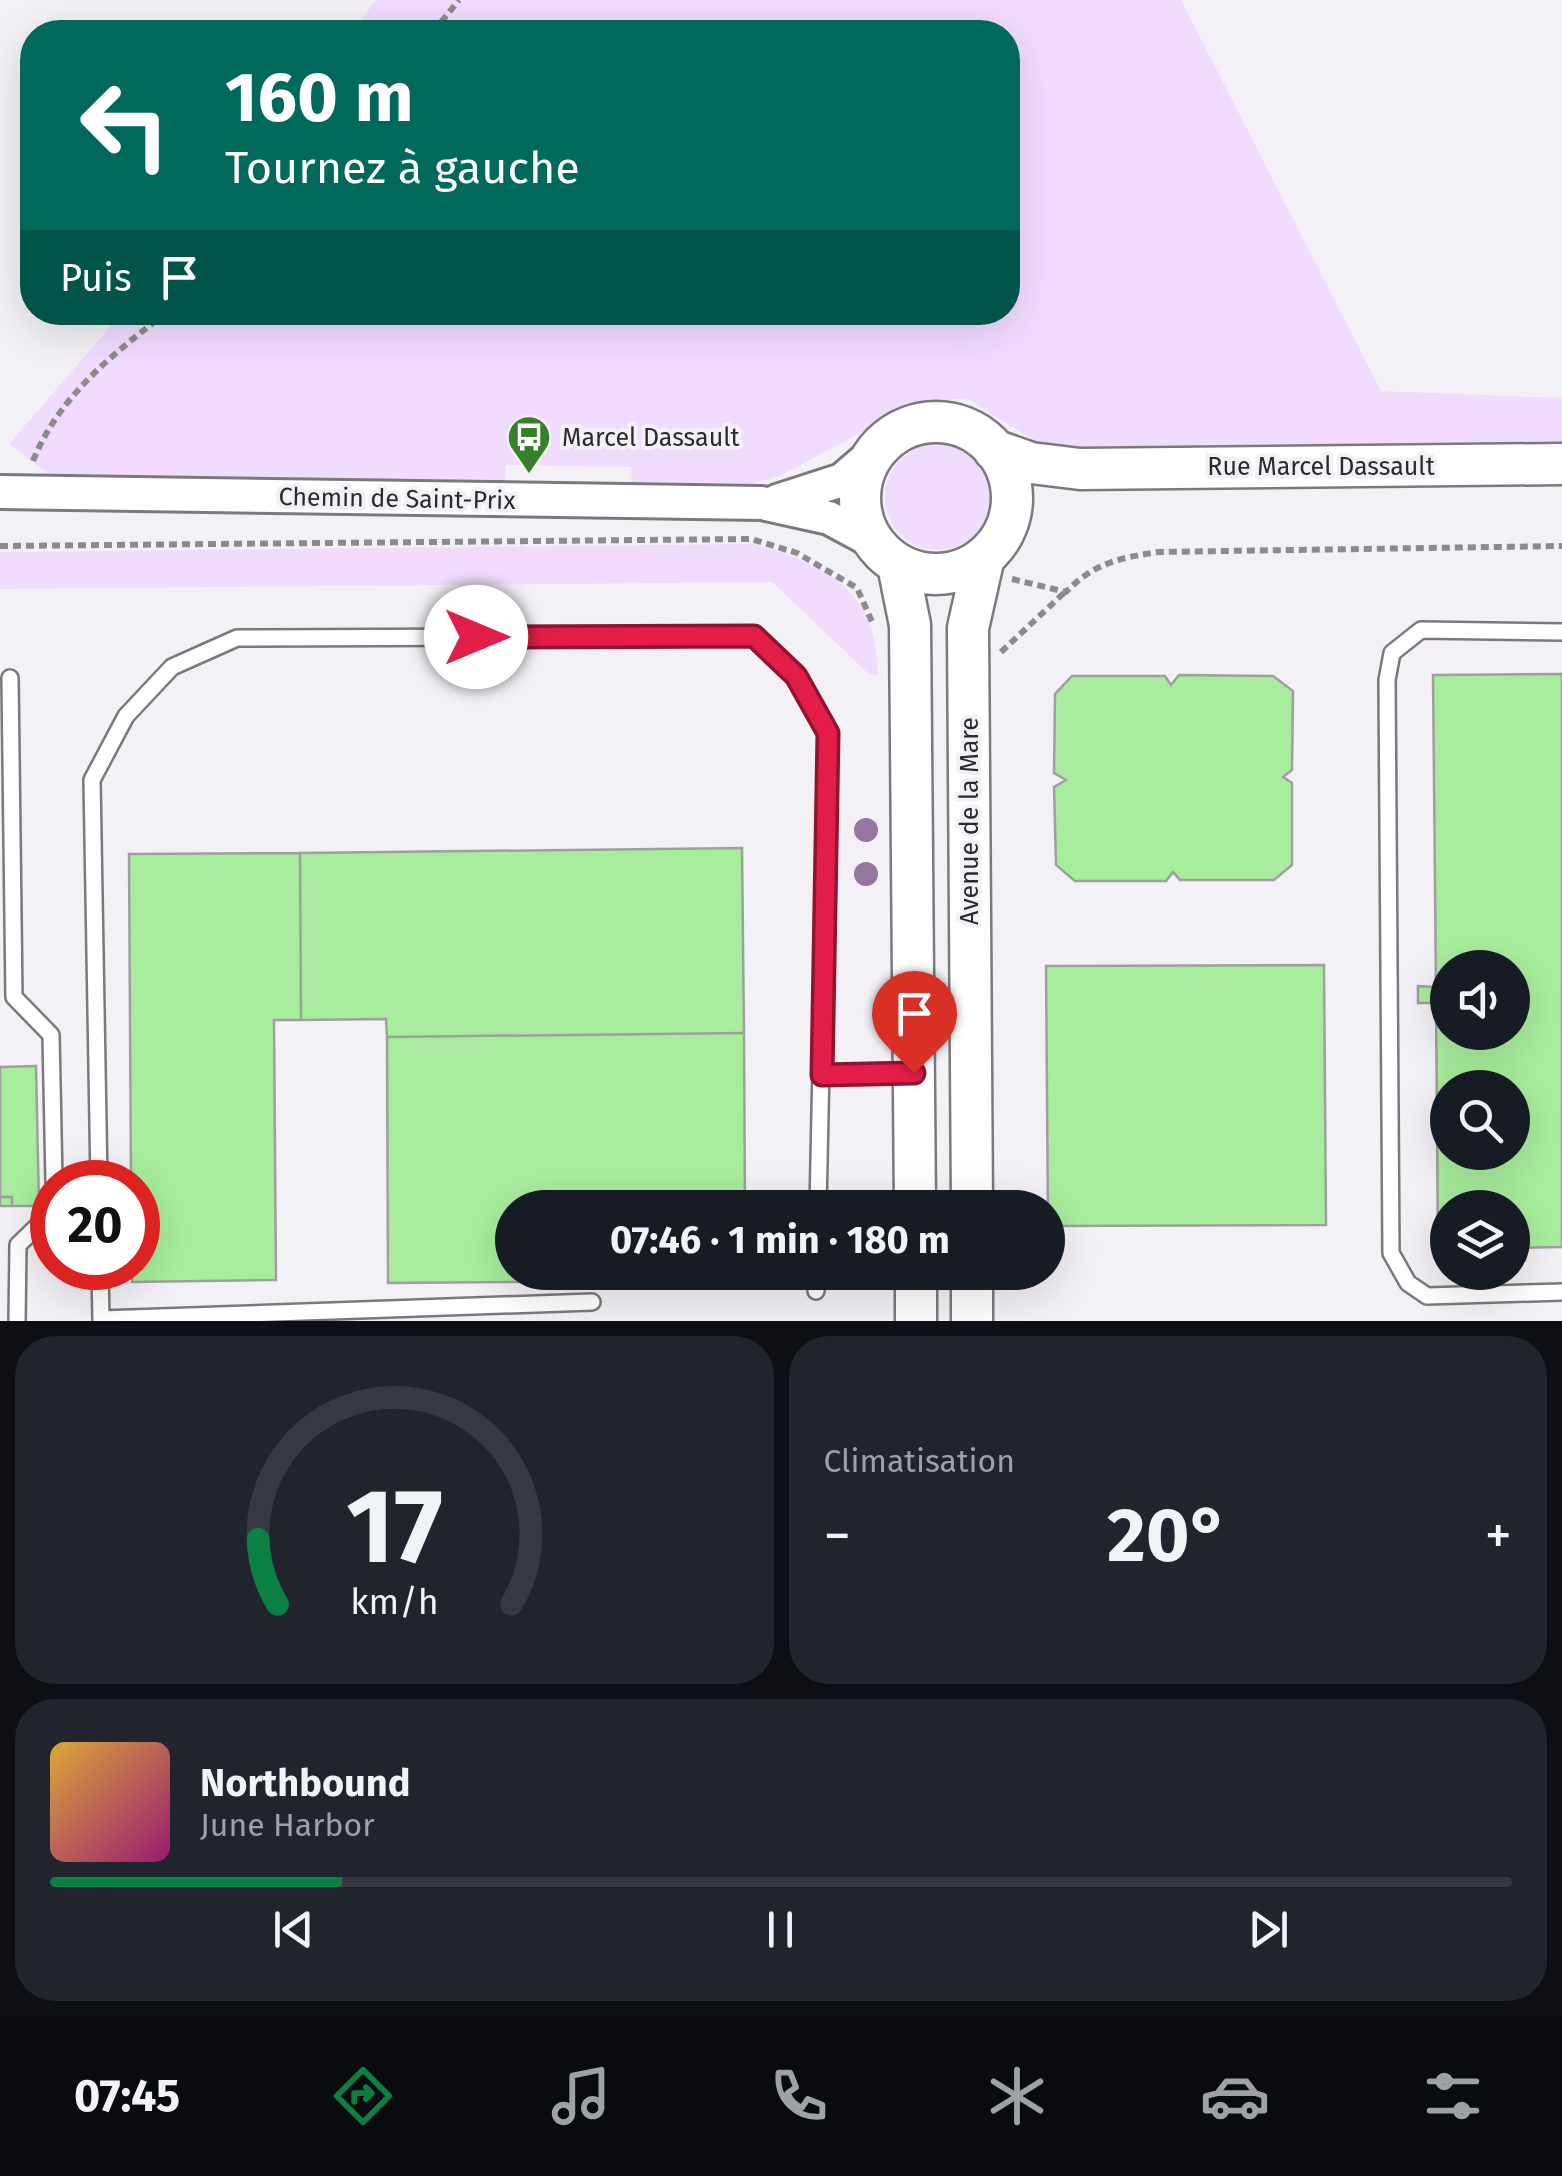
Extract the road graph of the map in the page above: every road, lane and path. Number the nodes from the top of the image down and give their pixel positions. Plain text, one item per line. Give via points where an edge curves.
1 (459, 0) edge
2 (443, 20) edge
3 (150, 325) edge
4 (878, 450) junction
5 (994, 450) junction
6 (1562, 464) edge
7 (1080, 470) junction
8 (16, 492) edge
9 (762, 503) junction
10 (1008, 522) junction
11 (0, 546) edge
12 (1562, 546) edge
13 (885, 553) junction
14 (994, 567) junction
15 (1066, 592) junction
16 (889, 624) dead end
17 (1562, 632) edge
18 (990, 644) dead end
19 (10, 678) dead end
20 (914, 1073) junction
21 (822, 1075) junction
22 (54, 1160) edge
23 (98, 1160) edge
24 (819, 1190) edge
25 (915, 1190) edge
26 (972, 1190) edge
27 (30, 1233) edge
28 (100, 1290) edge
29 (916, 1290) edge
30 (972, 1290) edge
31 (1562, 1292) edge
32 (592, 1302) dead end
33 (101, 1320) edge
34 (17, 1321) edge
35 (916, 1321) edge
36 (972, 1321) edge

1 - 2 path
3 - 8 path via 98,366 65,406
4 - 5 street via 900,432 928,423 972,431
4 - 9 street, Chemin de Saint-Prix via 842,480 808,495
4 - 13 street via 860,491 863,520
5 - 7 street, Rue Marcel Dassault via 1030,464
5 - 10 street via 1010,480
6 - 7 street, Rue Marcel Dassault
7 - 10 street, Rue Marcel Dassault via 1052,482
8 - 9 street, Chemin de Saint-Prix
9 - 13 street, Chemin de Saint-Prix via 829,518
10 - 14 street
11 - 16 path via 751,539 797,554 857,588 871,624
12 - 15 path via 1158,552 1088,569
13 - 14 street via 942,574
13 - 20 street via 910,625
14 - 15 path
14 - 26 street, Avenue de la Mare via 968,628
15 - 18 path via 1004,652 993,654
17 - 31 lane via 1422,630 1392,653 1387,680 1391,1253 1408,1283 1427,1296
19 - 22 lane via 14,996 51,1035
20 - 21 lane
20 - 25 street
21 - 23 lane via 828,733 796,676 754,636 237,638 172,667 126,716 92,780
21 - 24 lane
27 - 34 lane via 18,1244
28 - 33 lane
29 - 35 street
30 - 36 street
32 - 33 lane

